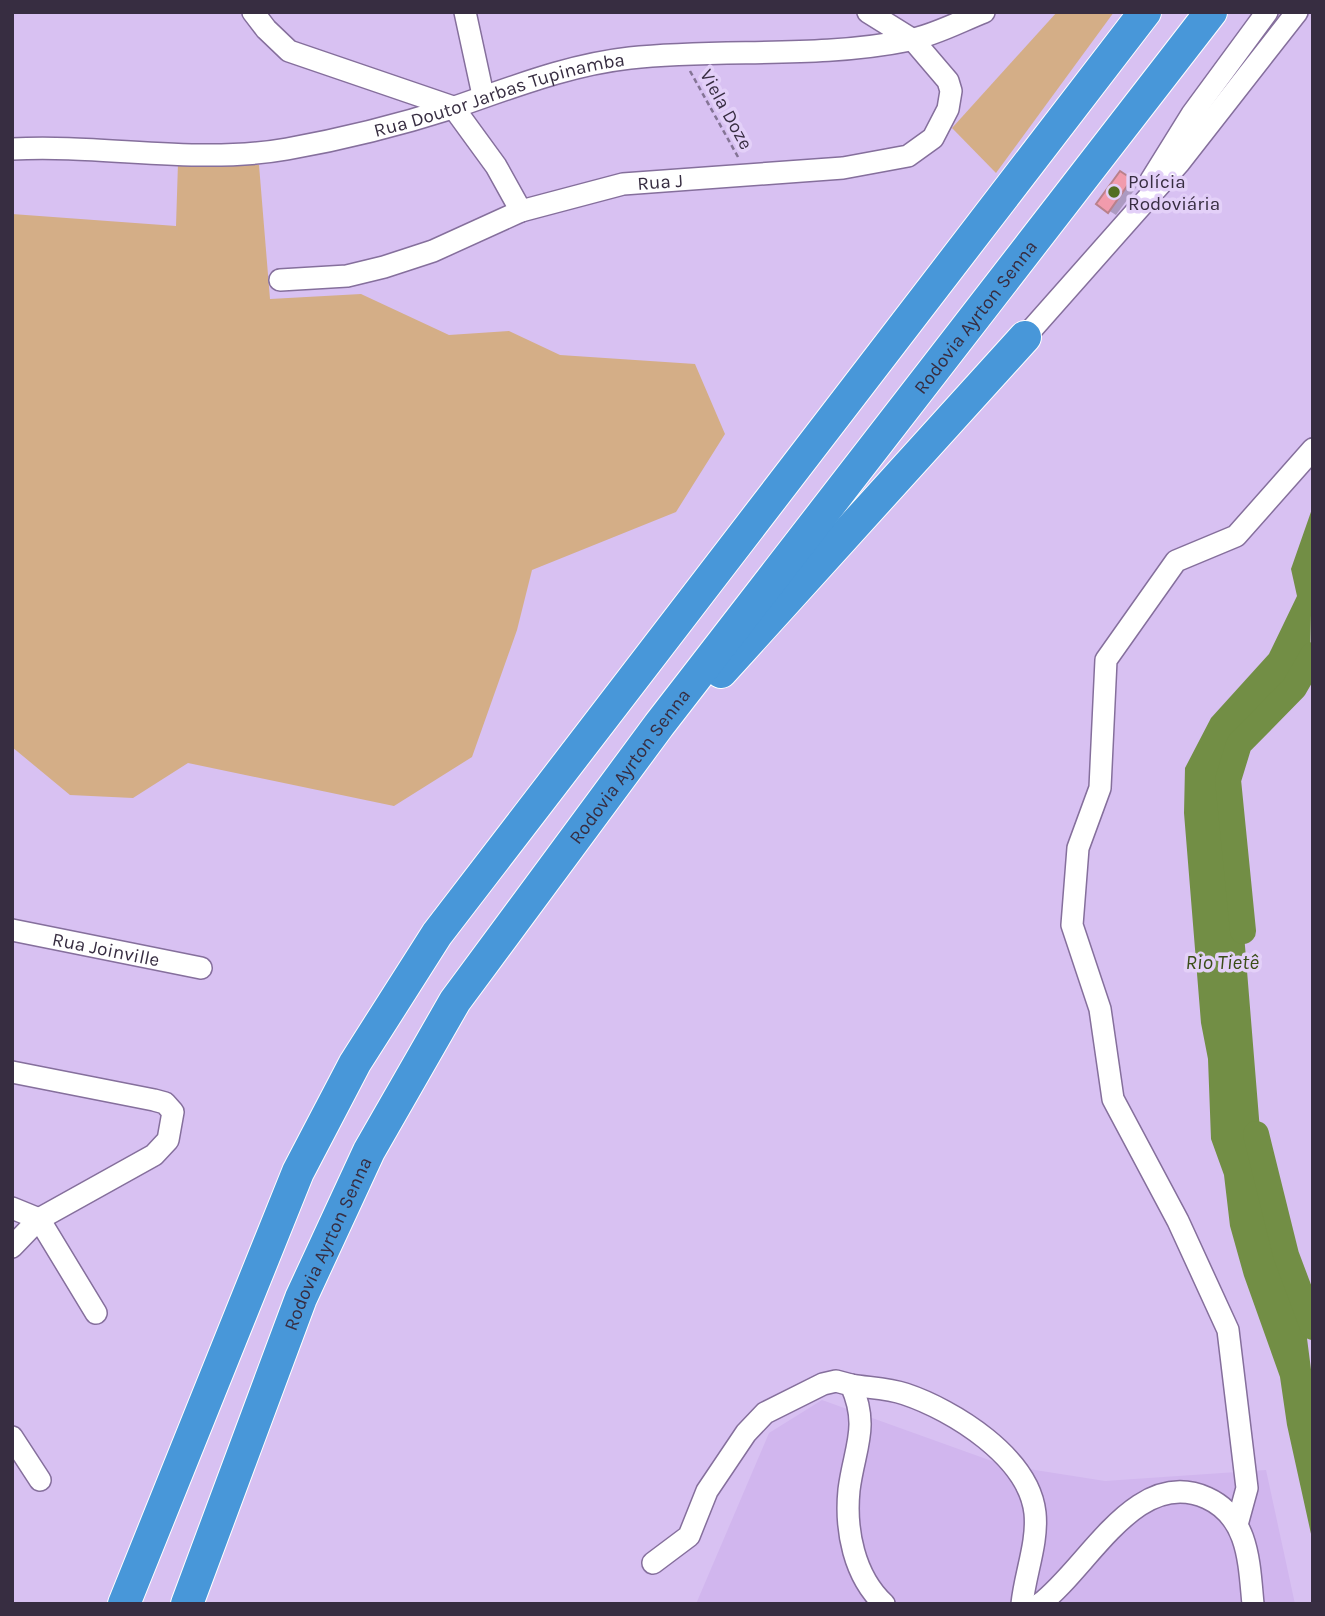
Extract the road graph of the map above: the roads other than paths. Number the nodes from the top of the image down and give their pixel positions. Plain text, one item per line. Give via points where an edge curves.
1 (253, 12) edge
2 (465, 12) edge
3 (868, 12) edge
4 (985, 12) edge
5 (1144, 12) edge
6 (1211, 12) edge
7 (1267, 12) edge
8 (1297, 12) edge
9 (913, 40) junction
10 (483, 95) junction
11 (453, 107) junction
12 (12, 149) edge
13 (521, 211) junction
14 (1110, 240) junction
15 (280, 280) dead end
16 (1025, 337) joint
17 (1313, 450) edge
18 (659, 725) junction
19 (12, 930) edge
20 (201, 968) dead end
21 (12, 1072) edge
22 (12, 1208) edge
23 (39, 1219) junction
24 (12, 1247) edge
25 (96, 1313) dead end
26 (852, 1385) junction
27 (12, 1437) edge
28 (40, 1480) dead end
29 (1238, 1521) junction
30 (653, 1563) dead end
31 (124, 1604) edge
32 (187, 1604) edge
33 (884, 1604) edge
34 (1022, 1604) edge
35 (1040, 1604) edge
36 (1253, 1604) edge

1 - 11 street via 289,51
2 - 10 street
3 - 9 street
4 - 9 street, Rua Doutor Jarbas Tupinamba
5 - 31 highway via 430,945 355,1063 298,1172
6 - 18 highway, Rodovia Ayrton Senna
7 - 14 street via 1192,114
8 - 14 street via 1180,163
9 - 10 street, Rua Doutor Jarbas Tupinamba via 821,51 631,58 541,76
9 - 13 street, Rua J via 948,80 951,91 941,125 922,148 908,156 844,168 623,184
10 - 11 street, Rua Doutor Jarbas Tupinamba
11 - 12 street, Rua Doutor Jarbas Tupinamba via 362,133 254,153
11 - 13 street via 496,166
13 - 15 street, Rua J via 433,251 384,267 347,276
14 - 16 street
16 - 18 highway via 734,660
17 - 29 street via 1236,536 1176,561 1106,660 1100,788 1078,848 1072,925 1100,1009 1113,1099 1178,1221 1228,1330 1247,1488
18 - 32 highway, Rodovia Ayrton Senna via 455,1001 369,1151 301,1298
19 - 20 street, Rua Joinville
21 - 23 street via 153,1100 171,1106 173,1112 168,1140 161,1149
22 - 23 street
23 - 24 street
23 - 25 street
26 - 30 street via 823,1384 765,1413 707,1491 689,1536
26 - 33 street via 862,1424 849,1491 849,1520 859,1572
26 - 34 street via 903,1393 951,1412 995,1446 1024,1481 1035,1512
27 - 28 street
29 - 35 street via 1200,1495 1169,1490 1153,1496 1129,1513
29 - 36 street

